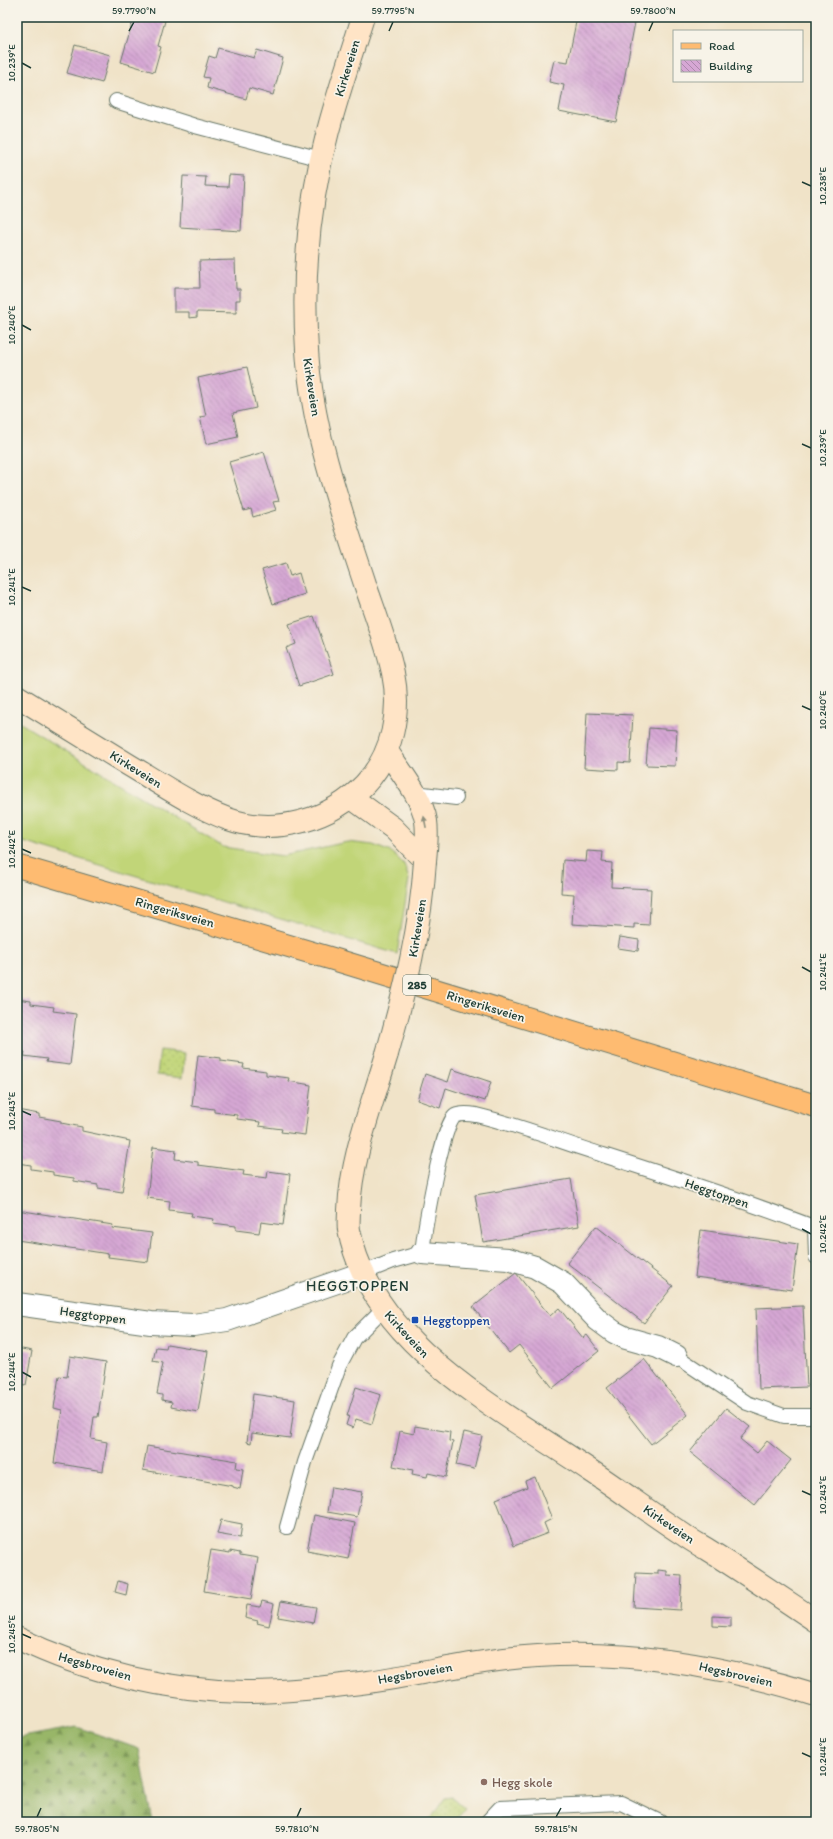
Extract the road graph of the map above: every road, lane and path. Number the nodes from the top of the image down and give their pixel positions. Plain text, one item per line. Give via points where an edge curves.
1 (363, 17) edge
2 (116, 101) dead end
3 (321, 159) junction
4 (17, 696) edge
5 (387, 751) junction
6 (415, 793) junction
7 (352, 798) junction
8 (456, 798) dead end
9 (425, 860) junction
10 (17, 866) edge
11 (816, 1106) edge
12 (815, 1227) edge
13 (422, 1253) junction
14 (816, 1257) edge
15 (363, 1273) junction
16 (17, 1304) edge
17 (383, 1309) junction
18 (676, 1356) joint
19 (816, 1416) edge
20 (286, 1527) dead end
21 (816, 1621) edge
22 (17, 1638) edge
23 (816, 1695) edge
24 (487, 1822) edge
25 (660, 1822) edge

1 - 3 street, Kirkeveien
2 - 3 lane via 195,126
3 - 5 street, Kirkeveien via 312,211 306,273 304,303 307,353 324,450 341,512 381,629 393,673 396,707 394,731
4 - 7 street, Kirkeveien via 161,785 198,806 232,820 264,826 296,823 330,812
5 - 6 street, Kirkeveien
5 - 7 street, Kirkeveien via 371,777
6 - 8 lane
9 -> 6 street, Kirkeveien via 426,820
7 - 9 street via 393,828
9 - 15 street, Kirkeveien, bridge via 424,891 410,970 356,1159 350,1197 349,1229
10 - 11 main road, Ringeriksveien / 285
12 - 13 lane, Heggtoppen via 535,1133 475,1115 463,1114 451,1120 445,1134
12 - 14 lane
13 - 15 lane, Heggtoppen
13 - 18 street, Heggtoppen via 508,1259 535,1267 564,1283 598,1320 614,1332
15 - 16 street, Heggtoppen via 227,1320 193,1326 150,1324
15 - 17 street, Kirkeveien
17 - 20 lane via 354,1338 339,1366 305,1462
17 - 21 street, Kirkeveien via 427,1357 511,1419
18 - 19 lane via 747,1403 784,1416
22 - 23 street, Hegsbroveien via 51,1654 87,1666 159,1684 206,1690 247,1692 311,1688 537,1656 589,1655 649,1658 709,1667
24 - 25 lane via 500,1808 621,1803

